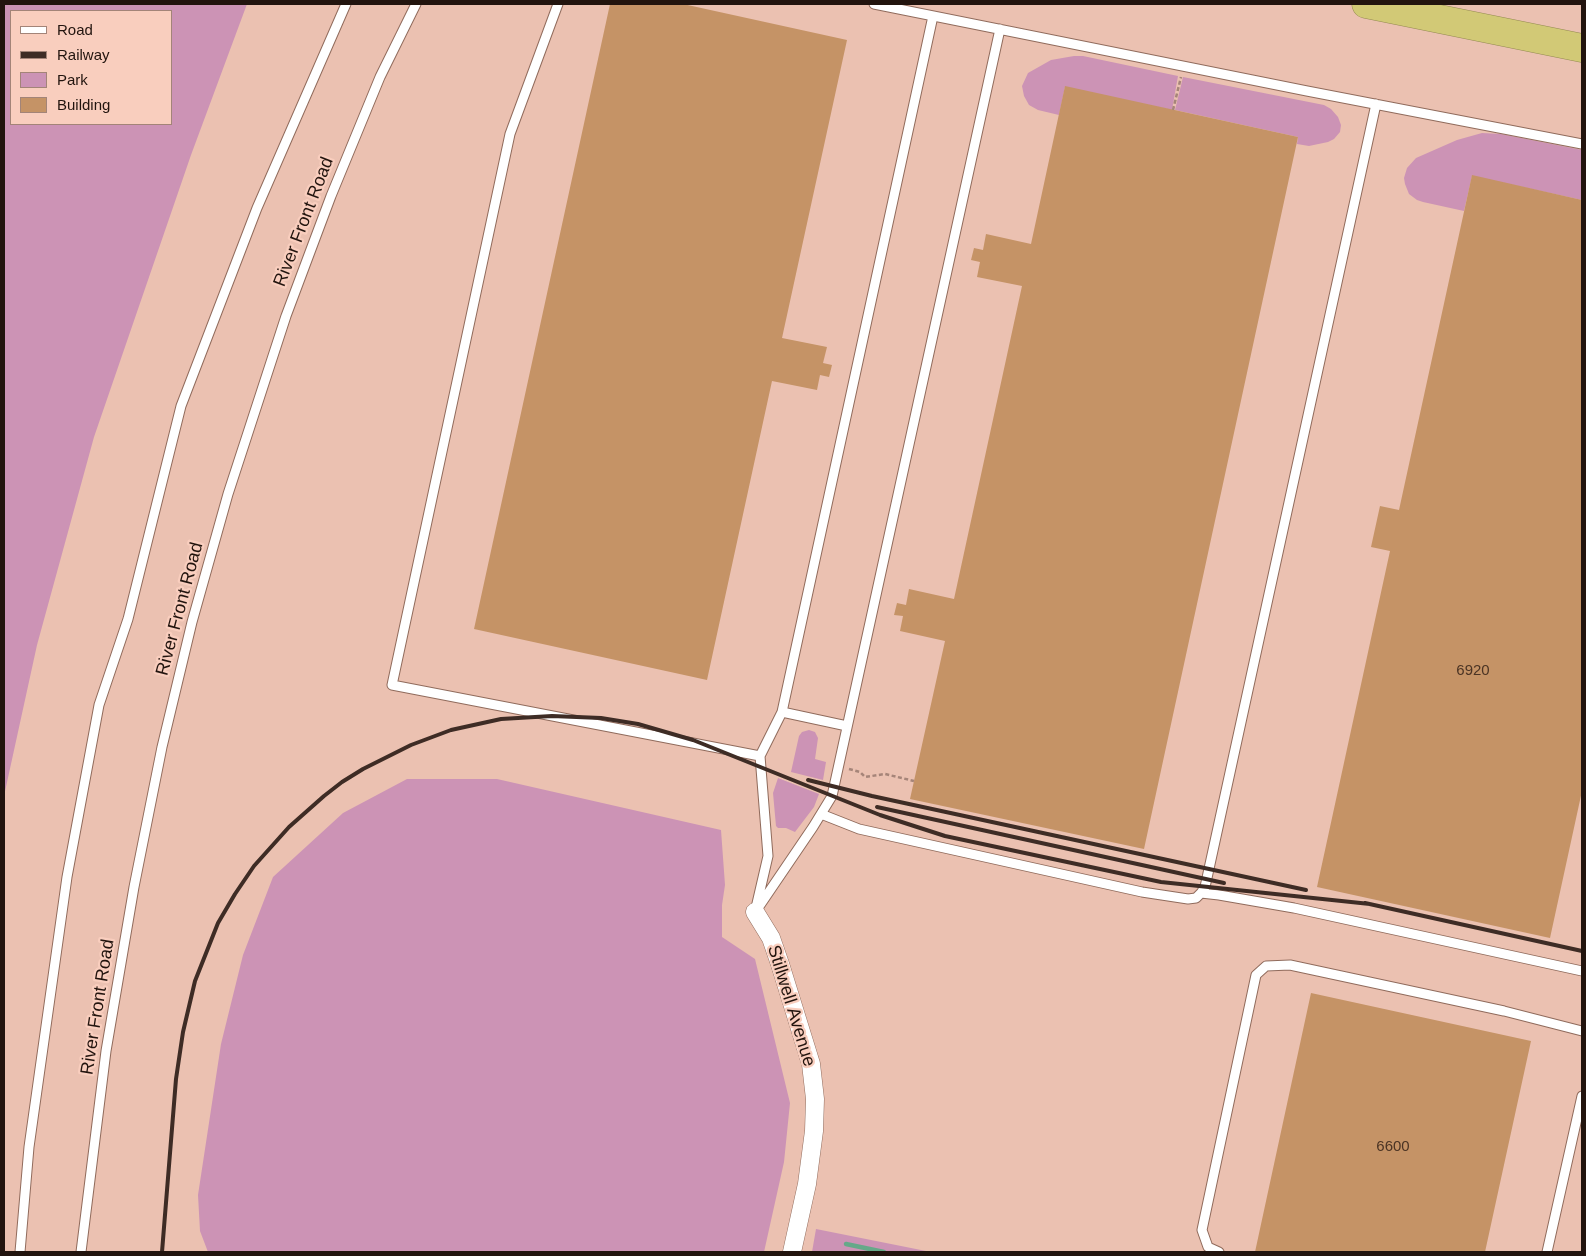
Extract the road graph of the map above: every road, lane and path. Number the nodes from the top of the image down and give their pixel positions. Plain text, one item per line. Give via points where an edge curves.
1 (346, 4) edge
2 (416, 4) edge
3 (558, 4) edge
4 (874, 4) edge
5 (1366, 4) edge
6 (934, 16) junction
7 (1000, 29) junction
8 (1582, 48) edge
9 (1183, 66) junction
10 (1376, 104) junction
11 (1174, 110) dead end
12 (1582, 144) edge
13 (782, 712) junction
14 (847, 726) junction
15 (760, 756) junction
16 (838, 767) junction
17 (914, 781) dead end
18 (821, 814) junction
19 (1201, 893) junction
20 (755, 912) junction
21 (1582, 971) edge
22 (1582, 1031) edge
23 (1582, 1096) edge
24 (20, 1252) edge
25 (81, 1252) edge
26 (792, 1252) edge
27 (1219, 1252) edge
28 (1547, 1252) edge

1 - 24 lane via 257,208 182,406 128,620 99,705 67,877 29,1147
2 - 25 lane, River Front Road via 380,77 286,316 228,494 192,622 162,747 134,888 106,1051
3 - 15 lane via 510,134 392,685
4 - 6 lane
5 - 8 highway
6 - 7 lane
6 - 13 lane
7 - 9 lane
7 - 14 lane
9 - 10 lane
9 - 11 path
10 - 12 lane
10 - 19 lane via 1205,887
13 - 14 lane
13 - 15 lane
14 - 16 lane
15 - 20 lane via 768,856
16 - 17 path via 860,772 864,777 885,774
16 - 18 lane via 832,796
18 - 19 lane via 860,829 1142,892 1188,899
18 - 20 lane
19 - 21 lane via 1294,908
20 - 26 street, Stillwell Avenue via 771,938 780,964 811,1064 815,1099 807,1184
22 - 27 lane via 1290,965 1266,966 1256,975 1202,1230 1208,1247
23 - 28 lane

